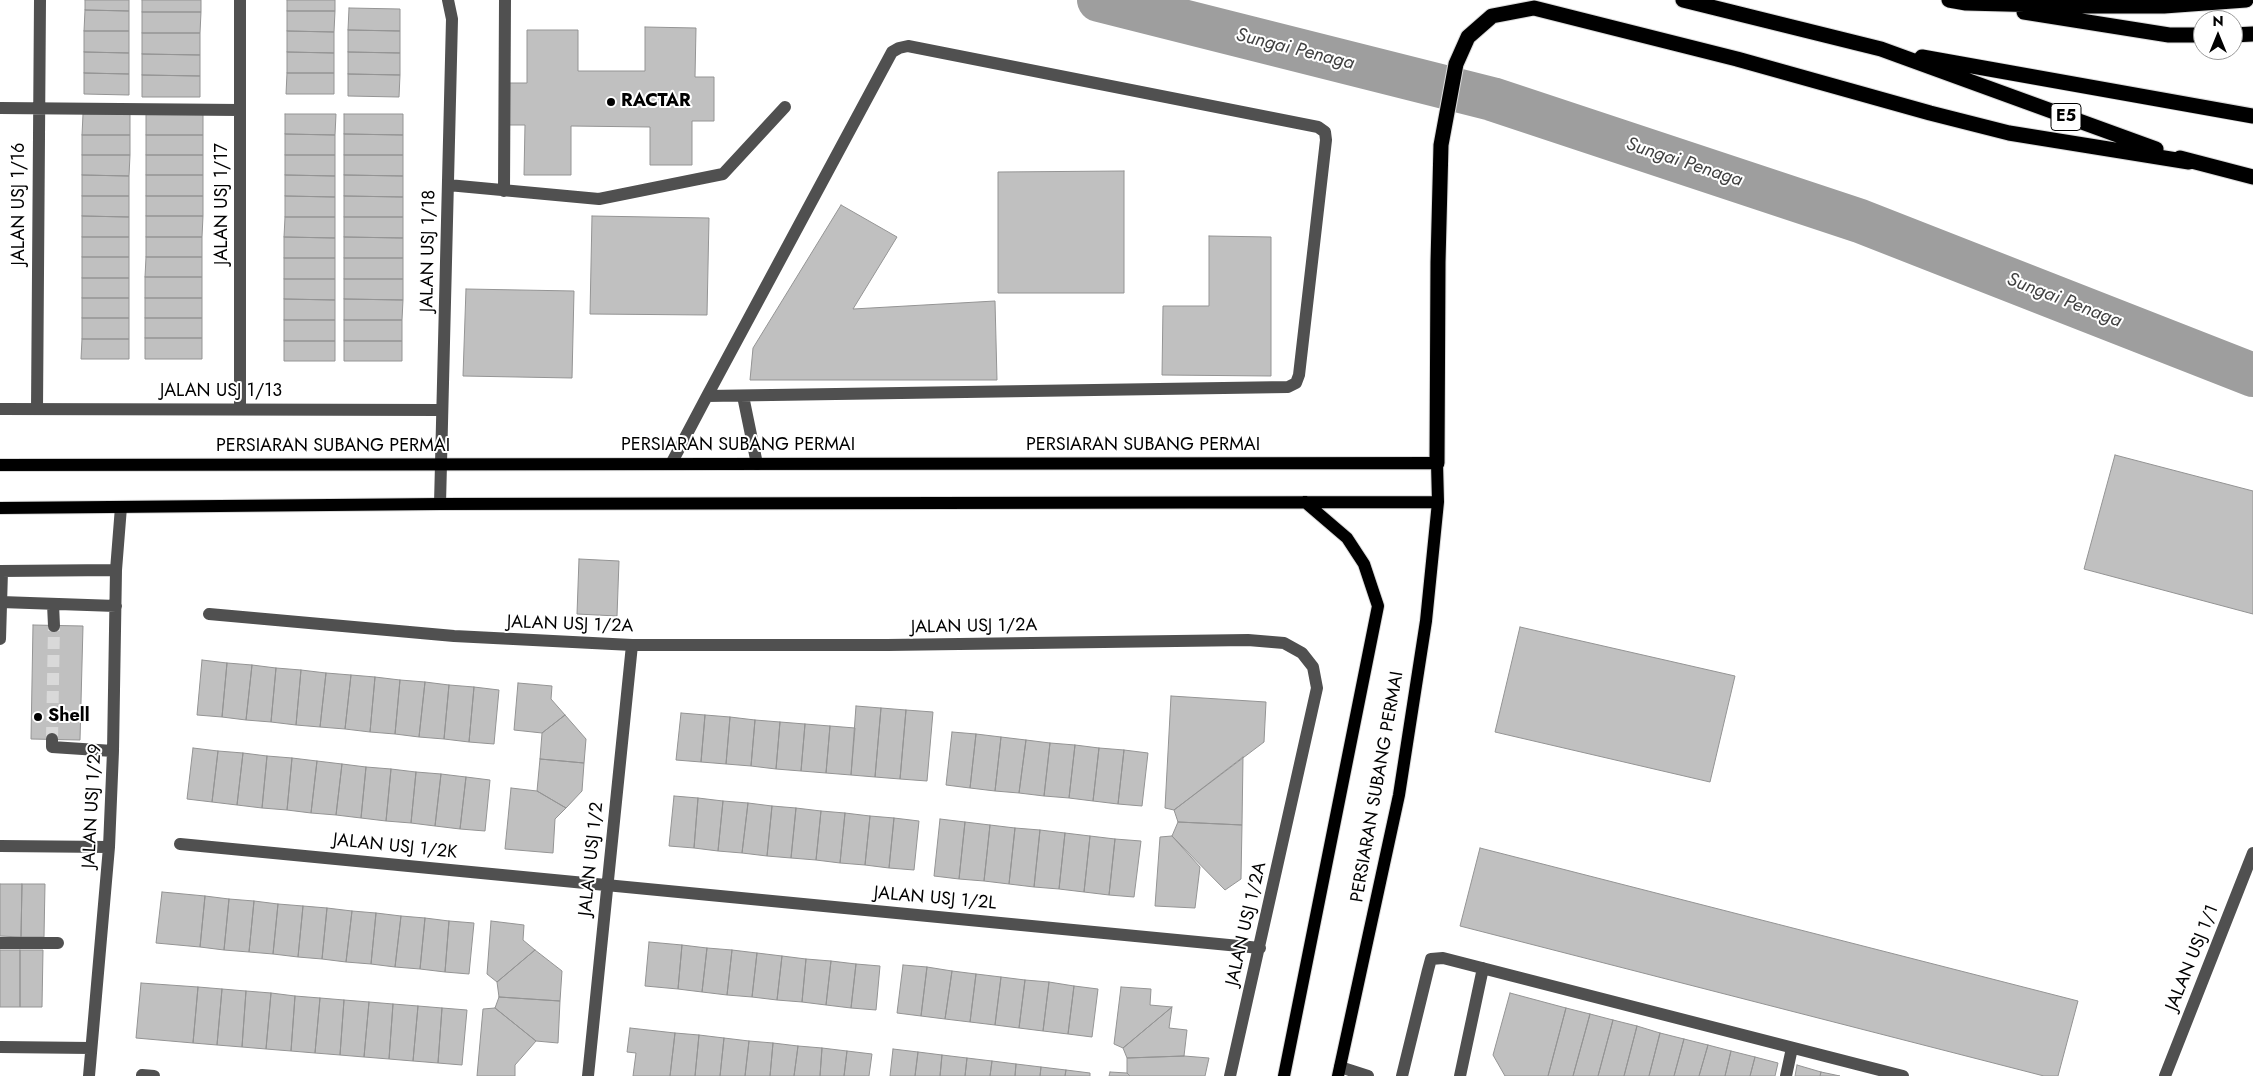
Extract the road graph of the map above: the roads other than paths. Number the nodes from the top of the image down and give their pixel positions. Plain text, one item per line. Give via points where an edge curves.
1 (40, 0) edge
2 (240, 0) edge
3 (448, 0) edge
4 (505, 0) edge
5 (1684, 0) edge
6 (1949, 0) edge
7 (2102, 0) edge
8 (2246, 0) edge
9 (1966, 3) junction
10 (2084, 6) junction
11 (2193, 35) edge
12 (1882, 49) junction
13 (785, 107) dead end
14 (0, 108) edge
15 (38, 108) junction
16 (240, 110) junction
17 (2253, 116) edge
18 (2189, 162) junction
19 (2253, 177) edge
20 (448, 185) junction
21 (504, 191) junction
22 (707, 396) junction
23 (744, 396) junction
24 (0, 409) edge
25 (37, 409) junction
26 (240, 409) junction
27 (442, 410) junction
28 (1437, 463) junction
29 (441, 464) junction
30 (671, 464) junction
31 (756, 464) junction
32 (0, 465) edge
33 (1305, 502) junction
34 (1438, 502) junction
35 (440, 504) junction
36 (121, 507) junction
37 (0, 508) edge
38 (116, 570) junction
39 (1, 571) edge
40 (1, 602) junction
41 (53, 604) junction
42 (116, 606) junction
43 (209, 614) dead end
44 (54, 626) tunnel mouth
45 (0, 639) edge
46 (632, 645) junction
47 (52, 739) dead end
48 (113, 752) junction
49 (180, 844) dead end
50 (0, 846) edge
51 (109, 847) junction
52 (2253, 853) edge
53 (2249, 877) edge
54 (606, 886) junction
55 (0, 943) edge
56 (58, 944) dead end
57 (1260, 948) junction
58 (1483, 968) junction
59 (0, 1047) edge
60 (91, 1048) junction
61 (1792, 1048) junction
62 (1339, 1071) edge
63 (89, 1076) edge
64 (588, 1076) edge
65 (1230, 1076) edge
66 (1284, 1076) edge
67 (1368, 1076) edge
68 (1402, 1076) edge
69 (1460, 1076) edge
70 (1786, 1076) edge
71 (1902, 1076) edge
72 (2165, 1076) edge

1 - 15 street, JALAN USJ 1/16
2 - 16 street, JALAN USJ 1/17
3 - 20 street, JALAN USJ 1/18 via 452,19
4 - 21 street
5 - 12 highway, E5
6 - 9 highway
7 - 10 street
8 - 10 highway via 2164,6
9 - 10 highway
9 - 11 highway via 2169,35
12 - 17 highway
12 - 18 highway, E5
13 - 21 street via 723,174 599,200
14 - 15 street
15 - 16 street
15 - 25 street, JALAN USJ 1/16
16 - 26 street, JALAN USJ 1/17
18 - 19 highway, E5
18 - 28 highway via 2010,133 1534,8 1492,16 1468,37 1456,64 1441,145
20 - 21 street
20 - 27 street, JALAN USJ 1/18
22 - 23 street
22 - 23 street via 892,52 899,48 908,46 1310,125 1324,132 1326,140 1299,375 1296,382 1288,387
22 - 30 street
23 - 31 street
24 - 25 street, JALAN USJ 1/13
25 - 26 street, JALAN USJ 1/13
26 - 27 street, JALAN USJ 1/13
27 - 29 street, JALAN USJ 1/18
28 - 31 main road, PERSIARAN SUBANG PERMAI
28 - 34 main road, PERSIARAN SUBANG PERMAI
29 - 30 main road, PERSIARAN SUBANG PERMAI
29 - 32 main road, PERSIARAN SUBANG PERMAI
29 - 35 street, JALAN USJ 1/18
30 - 31 main road, PERSIARAN SUBANG PERMAI
33 - 34 main road
33 - 35 main road
33 - 66 main road, PERSIARAN SUBANG PERMAI via 1347,538 1364,564 1378,606
34 - 62 main road, PERSIARAN SUBANG PERMAI via 1426,621 1398,795
35 - 36 main road
36 - 37 main road
36 - 38 street, JALAN USJ 1/29
38 - 39 street
38 - 42 street, JALAN USJ 1/29
39 - 40 street
40 - 41 street
40 - 45 street
41 - 42 street
41 - 44 street
42 - 48 street, JALAN USJ 1/29
43 - 46 street, JALAN USJ 1/2A via 454,636
46 - 54 street, JALAN USJ 1/2
46 - 57 street, JALAN USJ 1/2A via 1248,640 1284,643 1302,653 1313,667 1317,688
47 - 48 street via 52,747
48 - 51 street, JALAN USJ 1/29
49 - 54 street, JALAN USJ 1/2K
50 - 51 street
51 - 60 street, JALAN USJ 1/29
52 - 53 street, JALAN USJ 1/1
53 - 72 street, JALAN USJ 1/1
54 - 57 street, JALAN USJ 1/2L
54 - 64 street, JALAN USJ 1/2
55 - 56 street
57 - 65 street, JALAN USJ 1/2A
58 - 61 street
58 - 68 street via 1443,958 1431,959
58 - 69 street
59 - 60 street
60 - 63 street, JALAN USJ 1/29
61 - 70 street
61 - 71 street
62 - 67 street

